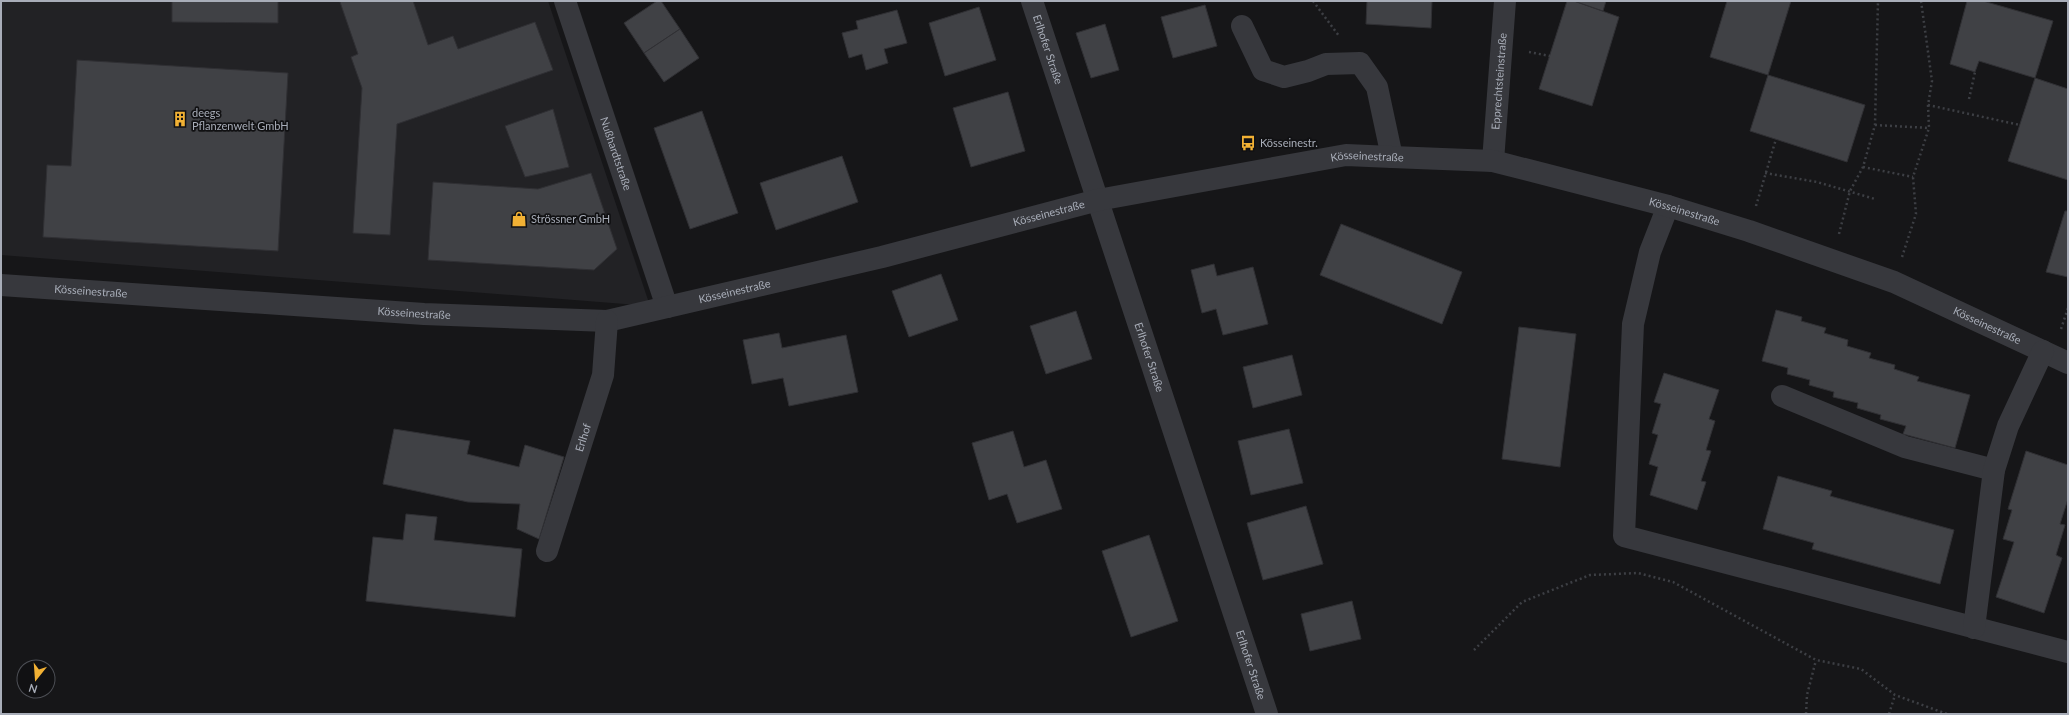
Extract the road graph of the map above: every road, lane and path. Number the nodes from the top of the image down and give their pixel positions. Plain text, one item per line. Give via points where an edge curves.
1 (565, 1) edge
2 (1032, 1) edge
3 (1313, 1) edge
4 (1505, 1) edge
5 (1878, 1) edge
6 (1921, 1) edge
7 (1242, 26) dead end
8 (1360, 63) junction
9 (1975, 72) dead end
10 (1969, 99) dead end
11 (1928, 105) junction
12 (1875, 125) junction
13 (2020, 125) dead end
14 (1929, 128) junction
15 (1776, 139) dead end
16 (1392, 157) junction
17 (1493, 161) junction
18 (1864, 167) junction
19 (1765, 173) junction
20 (1913, 177) junction
21 (1850, 191) junction
22 (1875, 199) dead end
23 (1098, 200) junction
24 (1668, 206) junction
25 (1749, 231) junction
26 (1832, 259) junction
27 (1894, 282) junction
28 (1, 285) edge
29 (667, 307) junction
30 (607, 321) junction
31 (2043, 350) junction
32 (2068, 363) edge
33 (1782, 396) dead end
34 (1994, 470) junction
35 (547, 552) dead end
36 (1974, 628) junction
37 (1474, 650) dead end
38 (2068, 652) edge
39 (1816, 660) junction
40 (1895, 695) junction
41 (1267, 714) edge
42 (1806, 714) edge
43 (1890, 714) edge
44 (1947, 714) edge

1 - 29 street, Nußhardtstraße
2 - 23 street, Erlhofer Straße
3 - 8 path
4 - 17 street, Epprechtsteinstraße
5 - 12 path
6 - 11 path via 1932,81
7 - 8 street via 1263,70 1284,77 1326,64
8 - 16 street via 1377,87
9 - 10 path
11 - 13 path
11 - 14 path
12 - 14 path
12 - 18 path
14 - 20 path
15 - 19 path
16 - 17 street, Kösseinestraße
16 - 23 street, Kösseinestraße via 1346,155
17 - 24 street, Kösseinestraße
18 - 20 path
18 - 21 path
19 - 21 path
19 - 25 path
20 - 27 path via 1916,214
21 - 22 path
21 - 26 path
23 - 29 street, Kösseinestraße via 882,257
23 - 41 street, Erlhofer Straße
24 - 25 street, Kösseinestraße
24 - 36 street via 1650,252 1633,324 1624,536
25 - 26 street, Kösseinestraße
26 - 27 street, Kösseinestraße
27 - 31 street, Kösseinestraße
28 - 30 street, Kösseinestraße via 424,314
29 - 30 street, Kösseinestraße
30 - 35 street, Erlhof via 603,375
31 - 32 street, Kösseinestraße
31 - 34 street via 2008,426
33 - 34 street via 1905,447
34 - 36 street
36 - 38 street
37 - 39 path via 1522,602 1590,576 1638,573 1673,582
39 - 40 path via 1861,669
39 - 42 path via 1807,696
40 - 43 path
40 - 44 path

